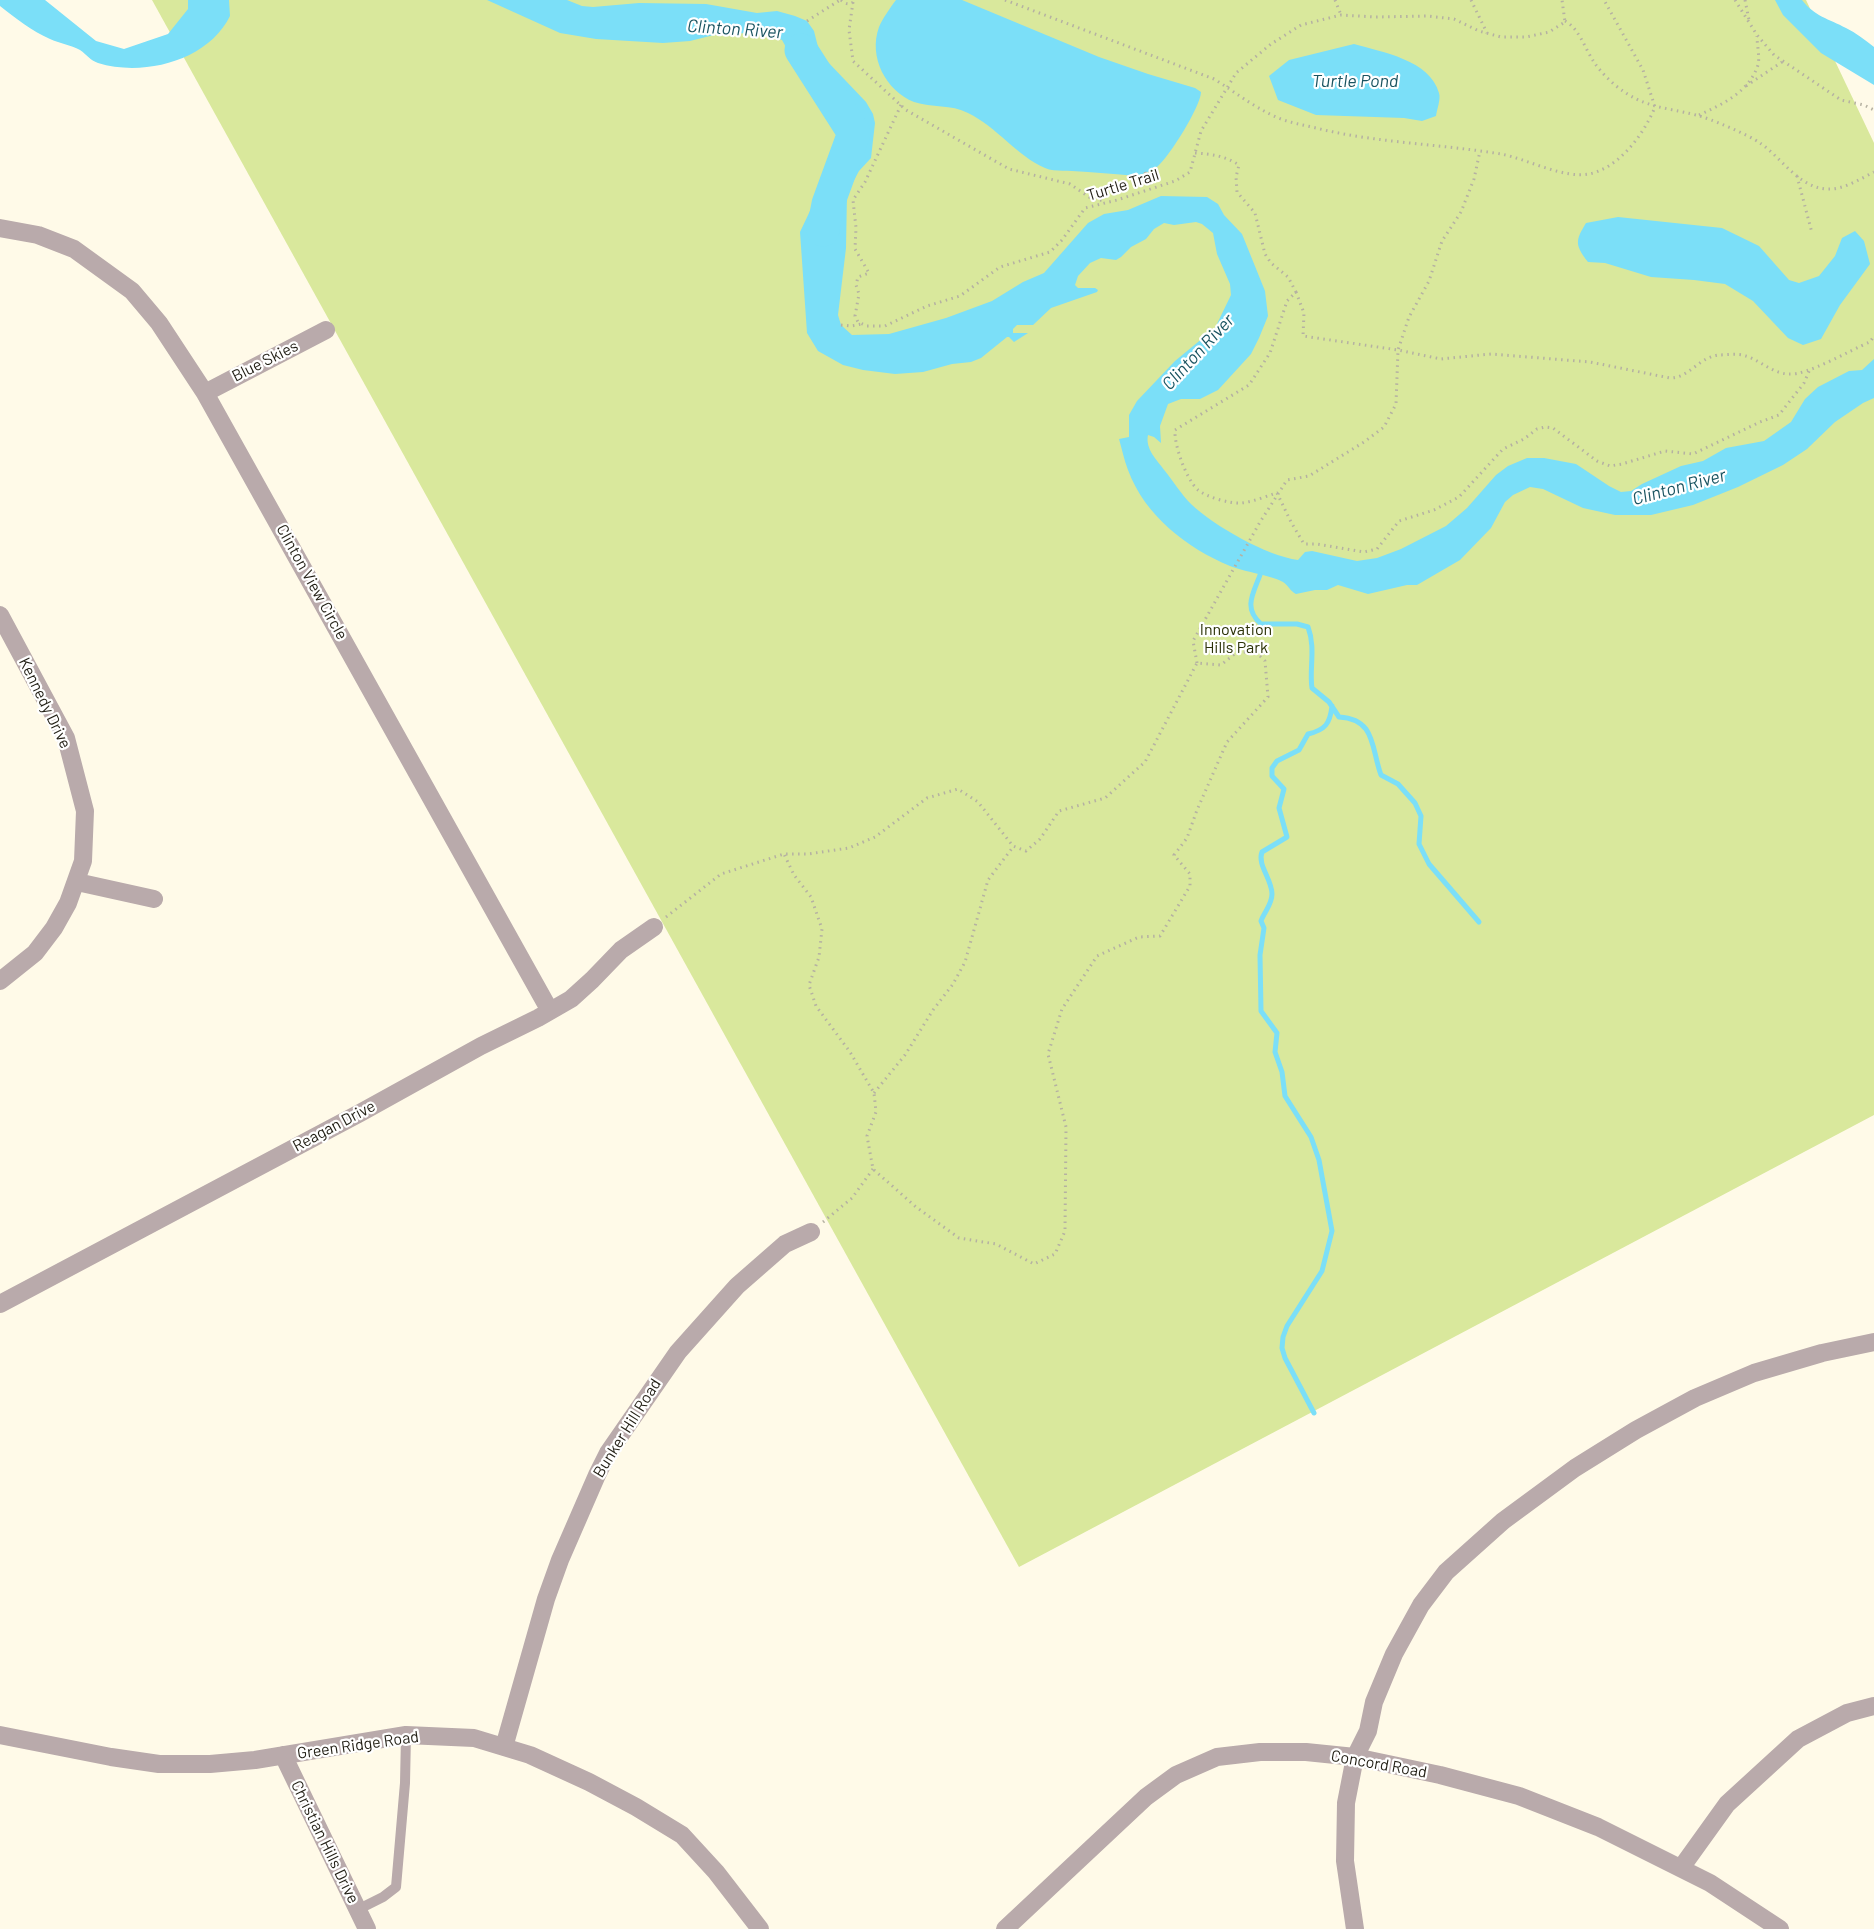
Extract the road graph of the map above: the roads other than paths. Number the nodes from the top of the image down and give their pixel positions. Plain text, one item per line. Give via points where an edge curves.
1 (0, 228) edge
2 (326, 330) dead end
3 (205, 393) junction
4 (0, 615) edge
5 (77, 882) junction
6 (154, 899) dead end
7 (654, 927) road end
8 (0, 981) edge
9 (550, 1011) junction
10 (811, 1232) road end
11 (0, 1304) edge
12 (1874, 1342) edge
13 (1874, 1706) edge
14 (0, 1735) edge
15 (406, 1735) junction
16 (504, 1747) junction
17 (283, 1755) junction
18 (1355, 1757) junction
19 (1681, 1868) junction
20 (357, 1910) junction
21 (367, 1929) edge
22 (760, 1929) edge
23 (1005, 1929) edge
24 (1355, 1929) edge
25 (1780, 1929) edge

1 - 3 street, Clinton View Circle via 38,235 74,249 132,291 159,323
2 - 3 street, Blue Skies
3 - 9 street, Clinton View Circle
4 - 5 street, Kennedy Drive via 66,738 85,811 83,861
5 - 6 street
5 - 8 street, Kennedy Drive via 54,928 35,952
7 - 9 street, Reagan Drive via 621,950 571,999
9 - 11 street, Reagan Drive
10 - 16 street, Bunker Hill Road via 785,1244 737,1286 678,1352 608,1453 550,1589
12 - 18 street via 1754,1373 1695,1398 1575,1468 1503,1521 1446,1572 1421,1605 1394,1654
13 - 19 street via 1847,1713 1798,1739 1727,1804
14 - 17 street, Green Ridge Road via 159,1764 210,1764
15 - 16 street, Green Ridge Road via 474,1738
15 - 17 street, Green Ridge Road
15 - 20 lane via 396,1887
16 - 22 street, Green Ridge Road via 589,1782 682,1835
17 - 20 street, Christian Hills Drive
18 - 19 street, Concord Road via 1519,1796 1598,1827
18 - 23 street, Concord Road via 1260,1752 1217,1757 1176,1775 1146,1797
18 - 24 street via 1346,1803 1345,1862
19 - 25 street, Concord Road
20 - 21 street, Christian Hills Drive

